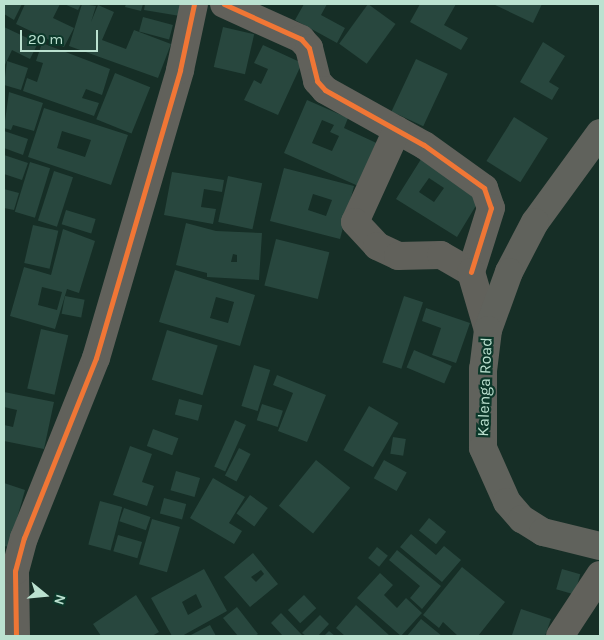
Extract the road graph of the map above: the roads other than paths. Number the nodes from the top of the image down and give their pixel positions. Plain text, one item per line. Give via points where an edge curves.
1 (194, 4) edge
2 (224, 4) edge
3 (397, 130) junction
4 (600, 133) edge
5 (471, 272) junction
6 (488, 330) junction
7 (600, 546) edge
8 (600, 575) edge
9 (16, 636) edge
10 (560, 636) edge

1 - 9 street via 180,70 96,358 24,538 15,571
2 - 3 street via 306,42 319,85
3 - 5 street via 467,174 490,197 488,227
3 - 5 street via 355,222 377,246 398,256 441,255
4 - 6 main road, Kalenga Road via 535,222 509,272
5 - 6 street
6 - 7 main road, Kalenga Road via 483,448 507,502 522,519 543,532
8 - 10 street

